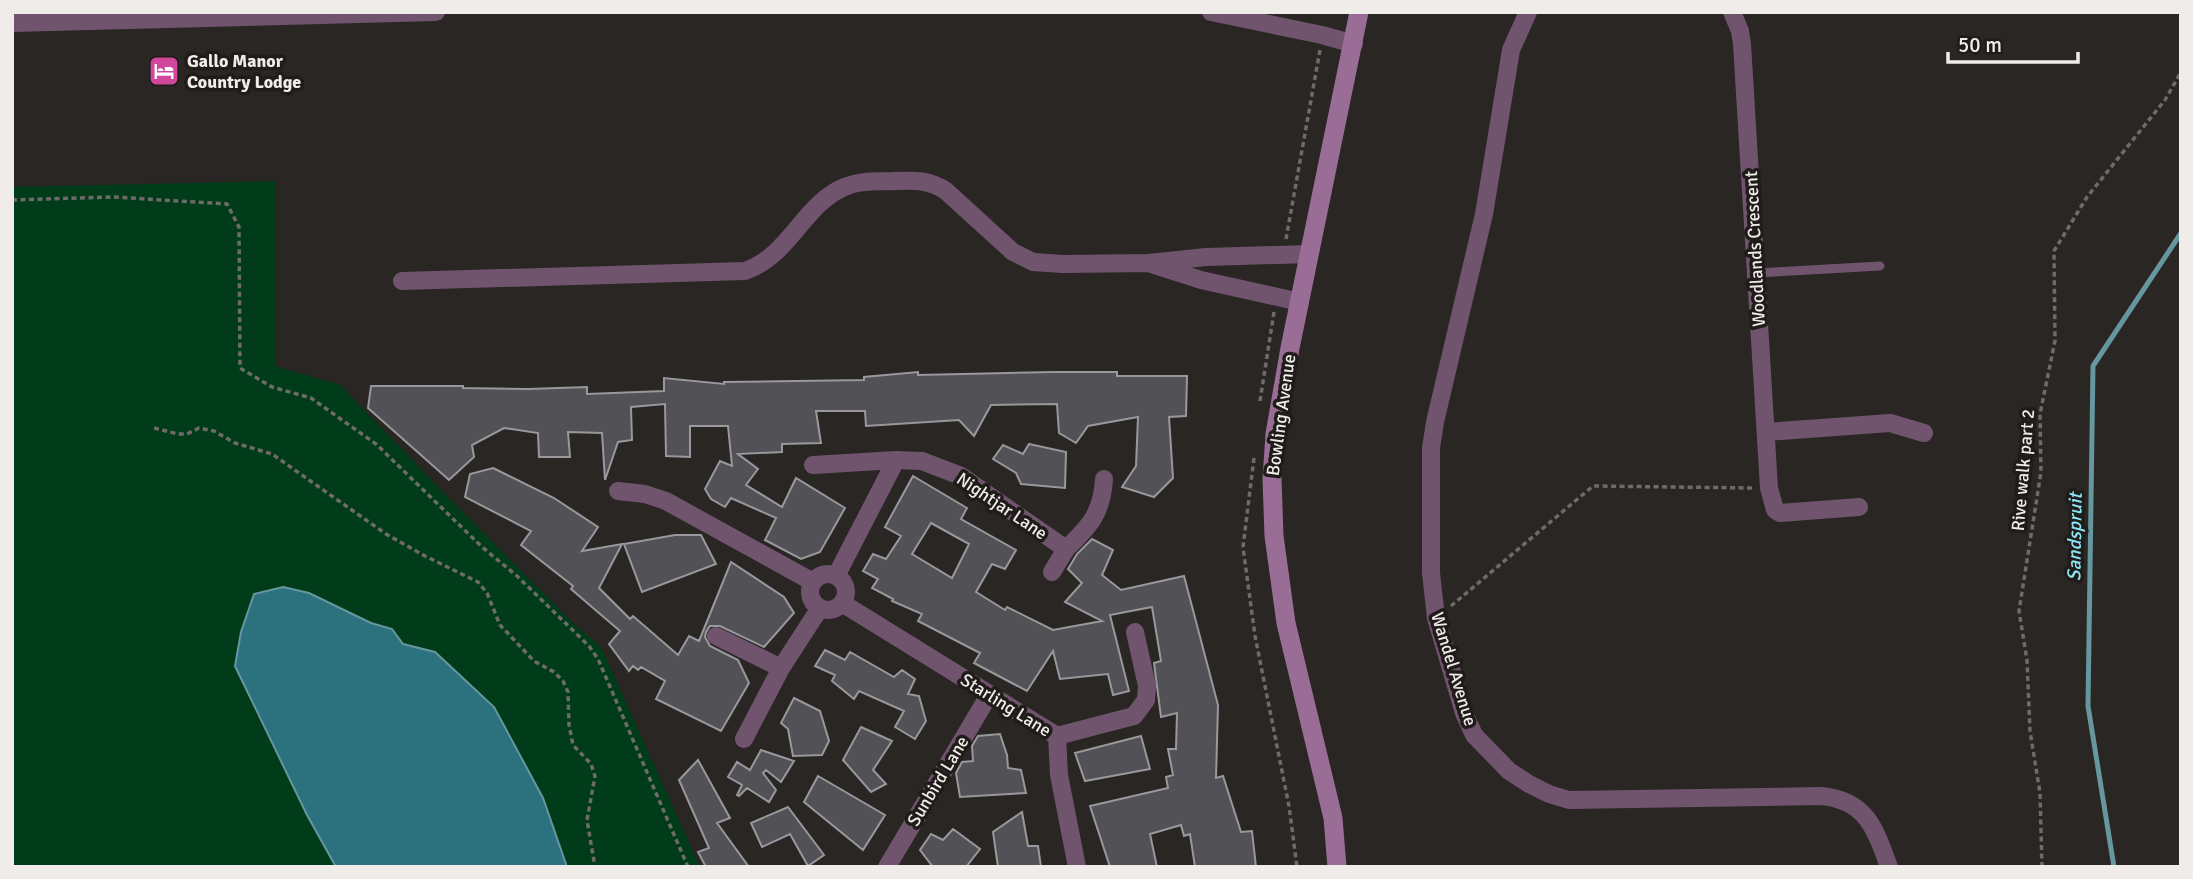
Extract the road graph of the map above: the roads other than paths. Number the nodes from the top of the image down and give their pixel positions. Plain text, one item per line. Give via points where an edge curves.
1 (436, 12) edge
2 (1211, 12) edge
3 (1359, 12) edge
4 (1528, 12) edge
5 (1732, 12) edge
6 (253, 15) edge
7 (12, 23) edge
8 (1353, 44) junction
9 (1309, 254) junction
10 (1149, 263) junction
11 (1880, 266) dead end
12 (1756, 273) junction
13 (402, 281) dead end
14 (1300, 302) junction
15 (1766, 432) junction
16 (1924, 433) dead end
17 (896, 460) junction
18 (813, 465) dead end
19 (1104, 479) dead end
20 (618, 491) dead end
21 (1859, 507) dead end
22 (1066, 548) junction
23 (1052, 572) dead end
24 (836, 576) junction
25 (813, 582) junction
26 (842, 603) junction
27 (820, 608) junction
28 (1135, 632) dead end
29 (716, 636) dead end
30 (781, 668) junction
31 (989, 695) junction
32 (1057, 736) junction
33 (744, 739) dead end
34 (1333, 818) junction
35 (887, 867) edge
36 (1077, 867) edge
37 (1337, 867) edge
38 (1350, 867) edge
39 (1889, 867) edge

1 - 6 street
2 - 8 street
3 - 8 main road, Bowling Avenue
4 - 39 street, Wandel Avenue via 1511,50 1484,214 1431,448 1436,618 1464,713 1474,735 1509,771 1569,800 1821,796 1845,800 1864,814
5 - 12 street, Woodlands Crescent via 1742,44
6 - 7 street
8 - 9 main road, Bowling Avenue
9 - 10 street
9 - 14 main road, Bowling Avenue
10 - 13 street via 1063,264 1025,259 946,191 916,180 845,186 818,207 765,263 745,271
10 - 14 street
11 - 12 lane
12 - 15 street, Woodlands Crescent
14 - 34 main road, Bowling Avenue via 1274,448 1274,536 1286,623
15 - 16 street via 1890,424
15 - 21 street, Woodlands Crescent via 1775,510
17 - 18 street, Nightjar Lane
17 - 22 street, Nightjar Lane via 922,461 961,476
17 - 24 street
19 - 22 street, Nightjar Lane via 1097,514
20 - 25 street via 666,501
22 - 23 street, Nightjar Lane
24 - 25 street via 821,576
24 - 26 street via 844,585
25 - 27 street via 811,599
26 - 27 street via 830,610
26 - 31 street, Starling Lane
27 - 30 street
28 - 32 street via 1146,701 1133,716
29 - 30 street
30 - 33 street
31 - 32 street, Starling Lane
31 - 35 street, Sunbird Lane
32 - 36 street, Starling Lane via 1059,775
34 - 37 main road, Bowling Avenue
34 - 38 main road, Bowling Avenue via 1346,842

